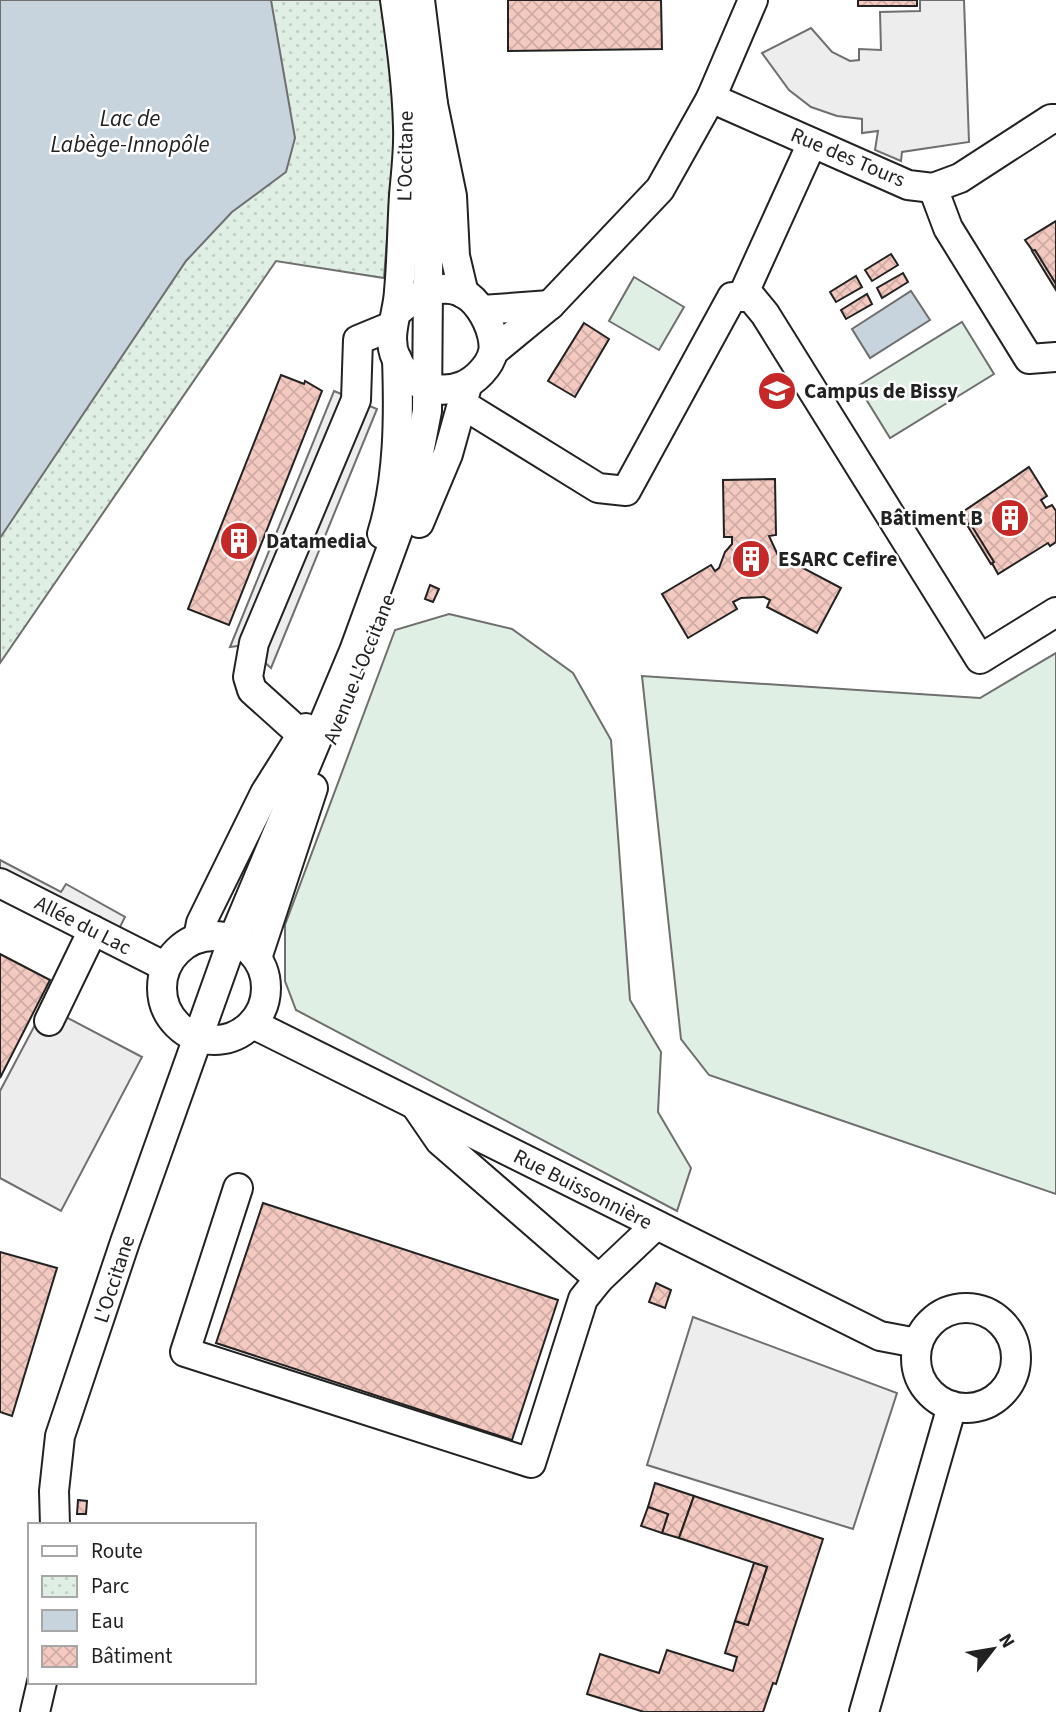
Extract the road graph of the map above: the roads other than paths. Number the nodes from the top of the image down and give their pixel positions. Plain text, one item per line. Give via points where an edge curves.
1 (395, 0) edge
2 (406, 0) edge
3 (420, 0) edge
4 (753, 0) edge
5 (711, 98) junction
6 (433, 104) junction
7 (1056, 119) edge
8 (811, 142) junction
9 (429, 159) junction
10 (933, 188) junction
11 (429, 290) junction
12 (743, 297) junction
13 (473, 302) junction
14 (550, 304) junction
15 (395, 319) junction
16 (494, 351) junction
17 (1056, 358) edge
18 (397, 359) junction
19 (428, 390) junction
20 (465, 393) junction
21 (386, 564) junction
22 (359, 602) junction
23 (1056, 612) edge
24 (302, 735) junction
25 (265, 793) junction
26 (260, 870) junction
27 (0, 883) edge
28 (93, 930) junction
29 (198, 938) junction
30 (233, 939) junction
31 (257, 958) junction
32 (166, 967) junction
33 (49, 1021) dead end
34 (253, 1024) junction
35 (199, 1038) junction
36 (414, 1104) junction
37 (237, 1188) dead end
38 (655, 1226) junction
39 (599, 1279) junction
40 (917, 1343) junction
41 (952, 1406) junction
42 (55, 1523) edge
43 (42, 1684) edge
44 (35, 1712) edge
45 (864, 1712) edge

1 - 15 street, L'Occitane via 408,128
2 - 9 street, L'Occitane
3 - 6 street, L'Occitane
4 - 5 street
5 - 8 street, Rue des Tours
5 - 14 street via 660,189
6 - 9 street, L'Occitane
6 - 13 street, L'Occitane via 452,196 455,256
7 - 10 street, Rue des Tours via 960,178
8 - 10 street, Rue des Tours via 908,185
8 - 12 street
9 - 11 street, Avenue L'Occitane
10 - 17 street via 948,228 1029,359
11 - 13 street via 448,288
11 - 15 street via 416,295
11 - 19 street, Avenue L'Occitane
12 - 20 street via 732,297 626,491 597,488
12 - 23 street via 751,297 765,314 979,659
13 - 14 street
13 - 16 street, L'Occitane via 491,329
14 - 16 street
15 - 18 street, L'Occitane via 392,343
15 - 24 street via 359,340 356,400 254,643 247,677 252,690
16 - 20 street
18 - 19 street
18 - 22 street, Avenue L'Occitane via 389,505
19 - 20 street
19 - 21 street, Avenue L'Occitane via 411,495
20 - 31 street, Avenue L'Occitane via 448,454 331,734
21 - 22 street, Avenue L'Occitane
21 - 26 street, Avenue L'Occitane via 354,651
22 - 24 street via 327,686
24 - 25 street
25 - 26 street, Avenue L'Occitane
25 - 29 street via 201,923
26 - 30 street, Avenue L'Occitane
27 - 28 street, Allée du Lac
28 - 32 street, Allée du Lac
28 - 33 street
29 - 30 street
29 - 32 street via 185,944
30 - 31 street
30 - 35 street, Avenue L'Occitane
31 - 34 street via 267,992
32 - 35 street via 163,993 171,1017
34 - 35 street via 228,1039
34 - 36 street, Rue Buissonnière
35 - 42 street, L'Occitane via 60,1436
36 - 38 street, Rue Buissonnière
36 - 39 street via 440,1141
37 - 39 street via 186,1352 531,1463 583,1299
38 - 39 street
38 - 40 street, Rue Buissonnière via 880,1336
40 - 41 street via 915,1361 922,1384
40 - 41 street via 940,1314 964,1307 981,1309 1011,1333 1017,1364 1001,1395 970,1408
41 - 45 street
43 - 44 street

